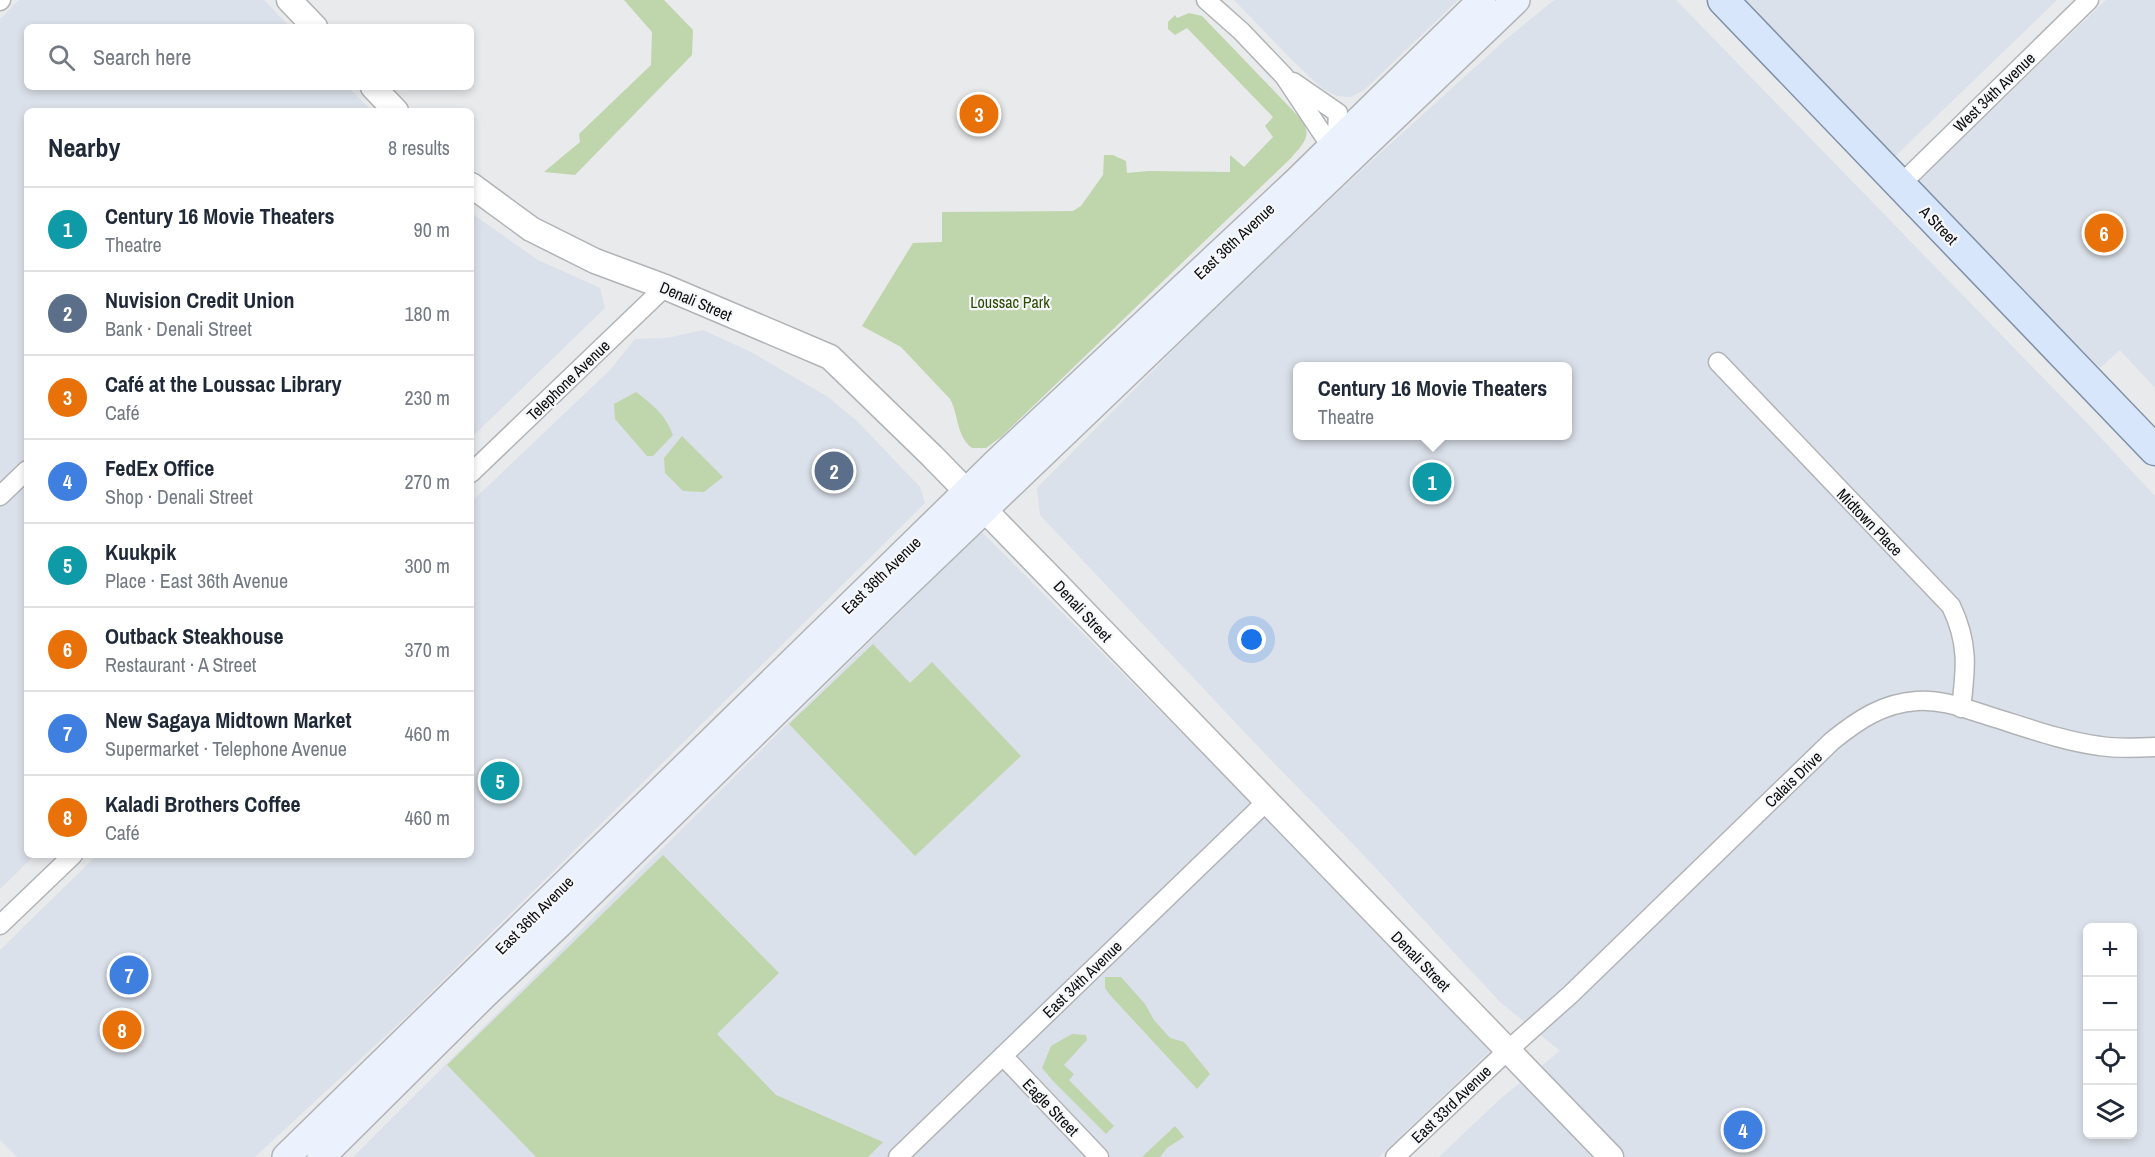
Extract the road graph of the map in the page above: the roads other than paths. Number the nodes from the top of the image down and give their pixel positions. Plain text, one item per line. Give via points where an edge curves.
1 (289, 0) edge
2 (1206, 0) edge
3 (1482, 0) edge
4 (1516, 0) edge
5 (1723, 0) edge
6 (2089, 0) edge
7 (312, 24) edge
8 (376, 90) edge
9 (392, 108) edge
10 (1344, 142) junction
11 (1900, 185) junction
12 (474, 187) edge
13 (665, 287) junction
14 (1718, 362) dead end
15 (2155, 450) edge
16 (474, 470) edge
17 (24, 473) edge
18 (0, 496) edge
19 (976, 501) junction
20 (1961, 708) junction
21 (2155, 747) edge
22 (1266, 802) junction
23 (70, 858) edge
24 (535, 913) junction
25 (0, 925) edge
26 (443, 1036) junction
27 (1507, 1051) junction
28 (1003, 1056) junction
29 (286, 1157) edge
30 (321, 1157) edge
31 (898, 1157) edge
32 (1099, 1157) edge
33 (1395, 1157) edge
34 (1611, 1157) edge

1 - 7 street
2 - 10 street via 1284,76 1324,136
3 - 10 main road, East 36th Avenue
4 - 10 main road, East 36th Avenue
5 - 11 main road, A Street
6 - 11 street, West 34th Avenue
8 - 9 street
10 - 19 main road, East 36th Avenue
11 - 15 main road, A Street
12 - 13 street, Denali Street via 531,229 595,261
13 - 16 street, Telephone Avenue
13 - 19 street, Denali Street via 830,357
14 - 20 street, Midtown Place via 1950,606 1959,623 1966,664
17 - 18 street
19 - 22 street, Denali Street
19 - 24 main road, East 36th Avenue
19 - 26 main road, East 36th Avenue via 898,592
20 - 21 street, Calais Drive via 2100,747
20 - 27 street, Calais Drive via 1918,700 1875,711 1855,722
22 - 27 street, Denali Street
22 - 28 street, East 34th Avenue
23 - 25 street
24 - 26 main road via 535,927 530,933 449,1013
24 - 29 main road, East 36th Avenue
26 - 30 main road, East 36th Avenue
27 - 33 street, East 33rd Avenue
27 - 34 street, Denali Street
28 - 31 street, East 34th Avenue
28 - 32 street, Eagle Street

